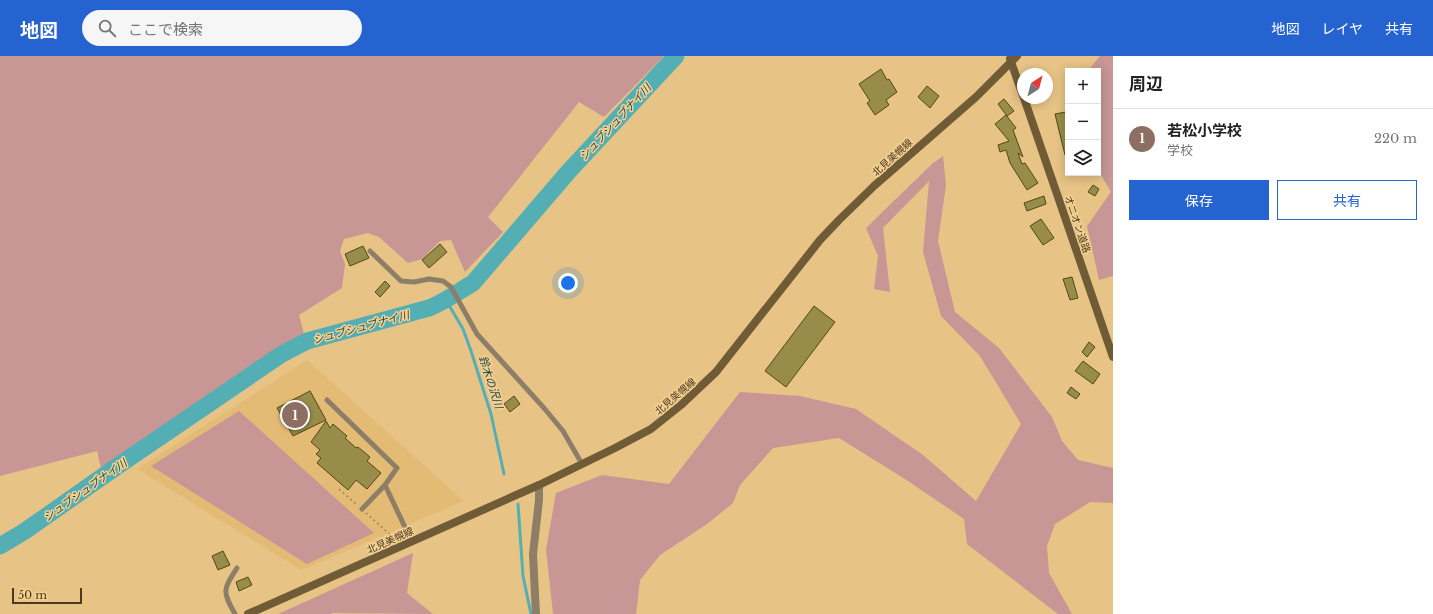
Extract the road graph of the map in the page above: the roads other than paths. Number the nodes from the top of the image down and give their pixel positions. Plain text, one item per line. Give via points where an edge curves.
1 (1012, 58) edge
2 (1017, 76) edge
3 (1025, 104) edge
4 (370, 251) dead end
5 (1113, 356) edge
6 (327, 400) dead end
7 (582, 464) junction
8 (385, 485) junction
9 (539, 485) junction
10 (362, 509) road end
11 (412, 542) junction
12 (237, 568) dead end
13 (235, 614) edge
14 (248, 614) edge
15 (536, 614) edge

1 - 2 main road, オニオン道路
1 - 7 main road, 北見美幌線 via 976,97 874,186 820,240 716,372 651,429
3 - 5 main road, オニオン道路
4 - 7 lane via 401,281 429,279 443,281 451,287 477,334 563,431
6 - 8 lane via 397,468
7 - 9 main road, 北見美幌線
8 - 10 lane
8 - 11 lane
9 - 11 main road, 北見美幌線
9 - 15 street via 533,554
11 - 14 main road, 北見美幌線
12 - 13 lane via 225,592

